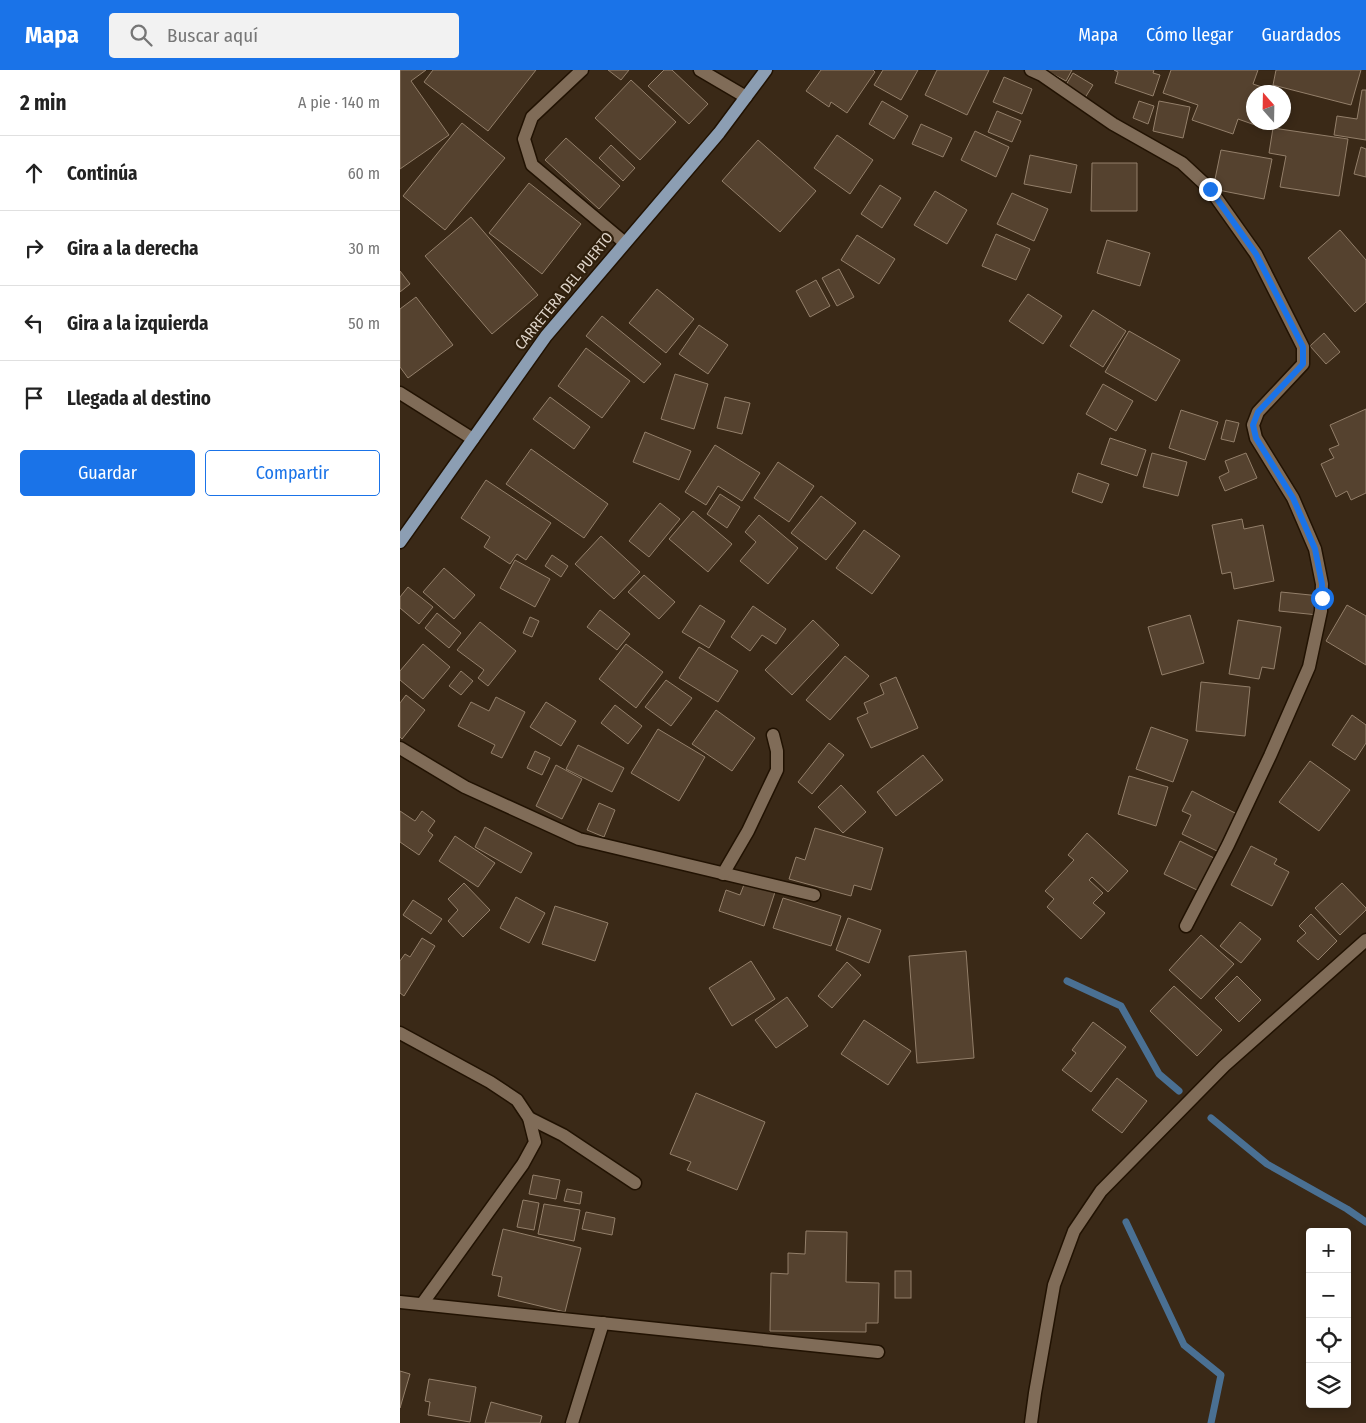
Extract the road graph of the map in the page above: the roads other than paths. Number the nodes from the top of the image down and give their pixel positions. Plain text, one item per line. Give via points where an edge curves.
1 (582, 70) edge
2 (700, 70) edge
3 (766, 70) edge
4 (1031, 70) edge
5 (746, 97) junction
6 (625, 243) junction
7 (400, 393) edge
8 (473, 439) junction
9 (400, 542) edge
10 (773, 735) dead end
11 (400, 748) edge
12 (723, 874) junction
13 (814, 895) dead end
14 (1186, 926) dead end
15 (1366, 940) edge
16 (400, 1033) edge
17 (529, 1118) junction
18 (635, 1183) dead end
19 (400, 1302) edge
20 (422, 1304) junction
21 (603, 1323) junction
22 (878, 1352) dead end
23 (572, 1423) edge
24 (1031, 1423) edge

1 - 6 street via 532,117 524,139 532,165
2 - 5 street
3 - 5 main road, CARRETERA DEL PUERTO
4 - 14 street via 1113,124 1182,163 1210,189 1256,254 1303,347 1303,364 1258,412 1253,425 1256,438 1293,498 1315,549 1322,584 1321,611 1308,667 1270,756
5 - 6 main road, CARRETERA DEL PUERTO
6 - 8 main road, CARRETERA DEL PUERTO via 546,336
7 - 8 street
8 - 9 main road, CARRETERA DEL PUERTO
10 - 12 street via 777,770
11 - 12 street via 466,787 579,839
12 - 13 street
15 - 24 street via 1224,1066 1101,1191 1074,1231 1054,1286
16 - 17 street via 490,1082 517,1100
17 - 18 street via 563,1135
17 - 20 street via 535,1142 523,1164
19 - 20 street
20 - 21 street
21 - 22 street
21 - 23 street

